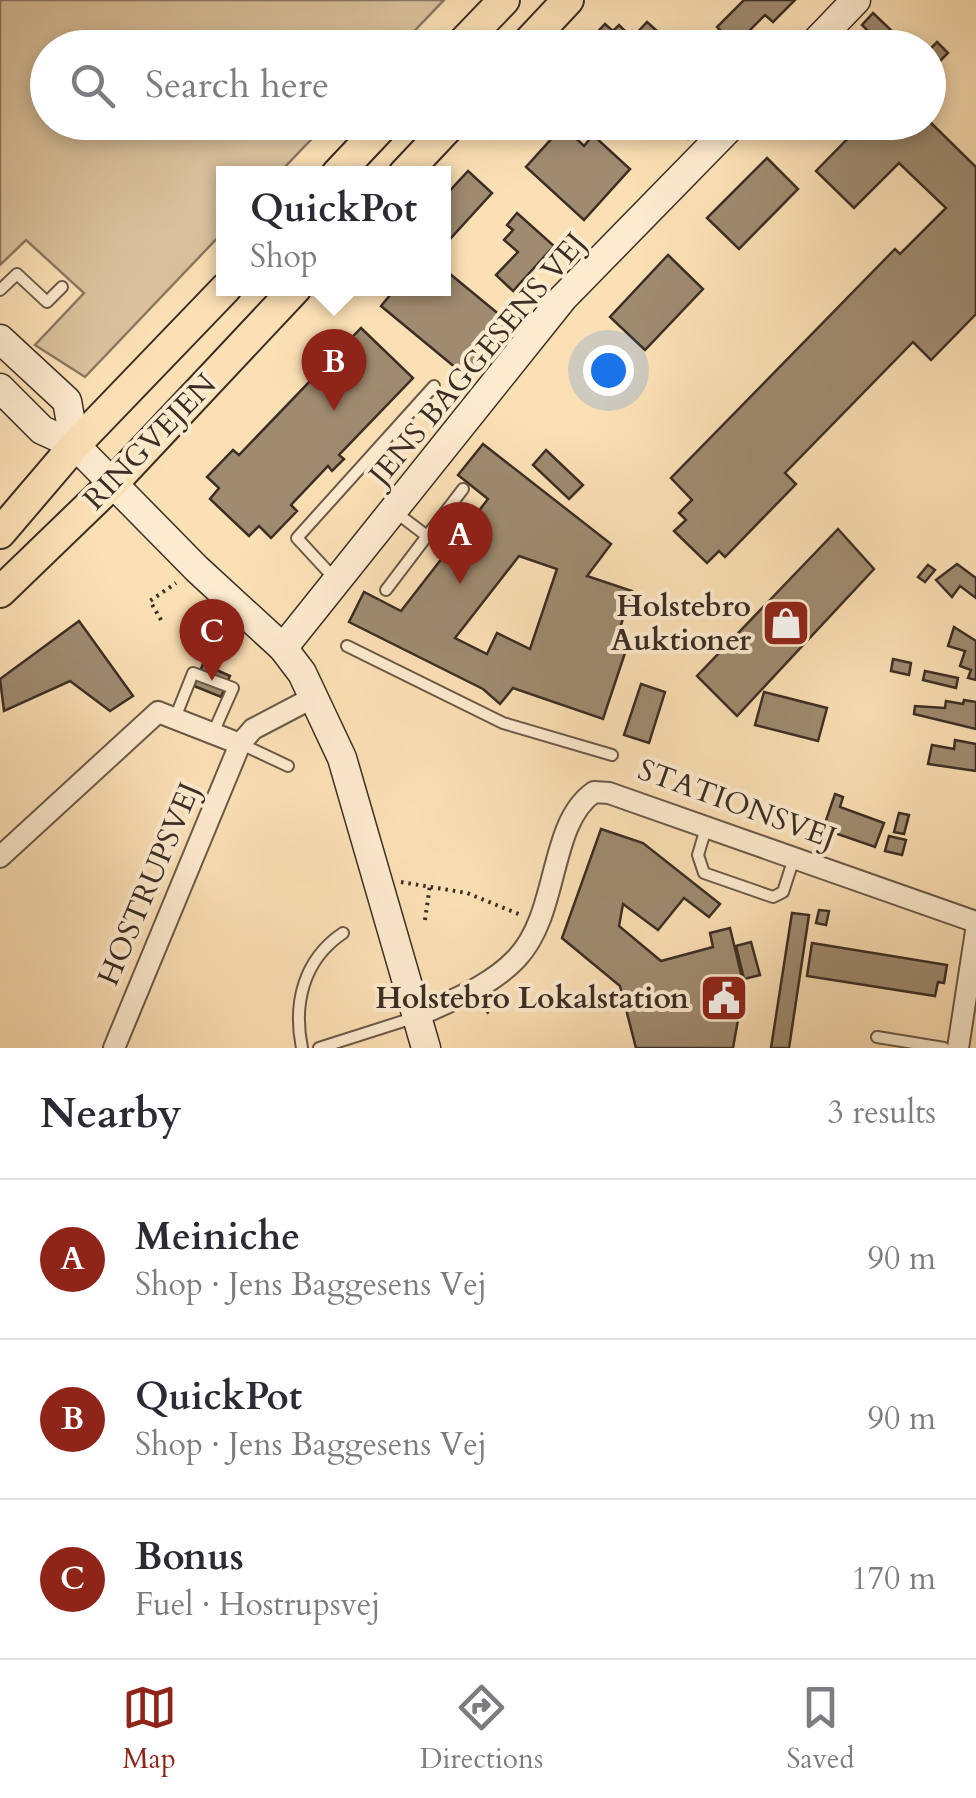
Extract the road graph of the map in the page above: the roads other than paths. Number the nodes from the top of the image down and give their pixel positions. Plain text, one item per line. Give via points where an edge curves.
1 (504, 0) edge
2 (568, 0) edge
3 (856, 0) edge
4 (475, 30) edge
5 (540, 30) edge
6 (827, 30) edge
7 (369, 140) edge
8 (435, 140) edge
9 (718, 140) edge
10 (344, 166) edge
11 (411, 166) edge
12 (62, 287) dead end
13 (0, 290) edge
14 (218, 296) edge
15 (288, 296) edge
16 (0, 339) edge
17 (434, 386) dead end
18 (0, 388) edge
19 (75, 446) junction
20 (112, 483) junction
21 (464, 489) dead end
22 (393, 510) junction
23 (0, 533) edge
24 (427, 536) junction
25 (338, 582) junction
26 (386, 590) dead end
27 (0, 592) edge
28 (347, 646) dead end
29 (283, 648) junction
30 (316, 696) junction
31 (175, 718) junction
32 (214, 733) junction
33 (240, 744) junction
34 (612, 755) dead end
35 (288, 766) dead end
36 (706, 827) junction
37 (0, 856) edge
38 (794, 858) junction
39 (976, 922) edge
40 (976, 931) edge
41 (342, 933) dead end
42 (416, 1017) junction
43 (877, 1037) dead end
44 (114, 1048) edge
45 (302, 1048) edge
46 (319, 1048) edge
47 (426, 1048) edge
48 (944, 1048) edge
49 (958, 1048) edge

1 - 4 main road
2 - 5 main road
3 - 6 street
7 - 10 main road
8 - 11 main road
9 - 22 street, JENS BAGGESENS VEJ via 563,298
12 - 13 lane via 47,302 17,274
14 - 19 main road, RINGVEJEN
15 - 20 main road, RINGVEJEN
16 - 19 street via 67,401
17 - 25 lane via 297,538
18 - 19 street via 42,430
19 - 20 street
19 - 23 main road, RINGVEJEN
20 - 27 main road, RINGVEJEN
20 - 29 street
21 - 24 lane
22 - 24 lane
22 - 25 street, JENS BAGGESENS VEJ
24 - 26 lane
25 - 29 street, JENS BAGGESENS VEJ
28 - 34 lane via 503,723
29 - 30 street
30 - 33 street via 253,729
30 - 42 street via 342,758
31 - 32 street
31 - 32 lane via 193,673 233,688
31 - 37 street via 158,712
32 - 33 street
33 - 35 lane
33 - 44 street, HOSTRUPSVEJ
36 - 38 street, STATIONSVEJ
36 - 38 lane via 698,855 704,874 773,897 783,892
36 - 42 street, STATIONSVEJ via 594,792 569,821 540,923 516,959 495,977
38 - 39 street, STATIONSVEJ
40 - 49 street
41 - 45 lane via 315,960 300,992
42 - 46 lane, STATIONSVEJ
42 - 47 street
43 - 48 lane

